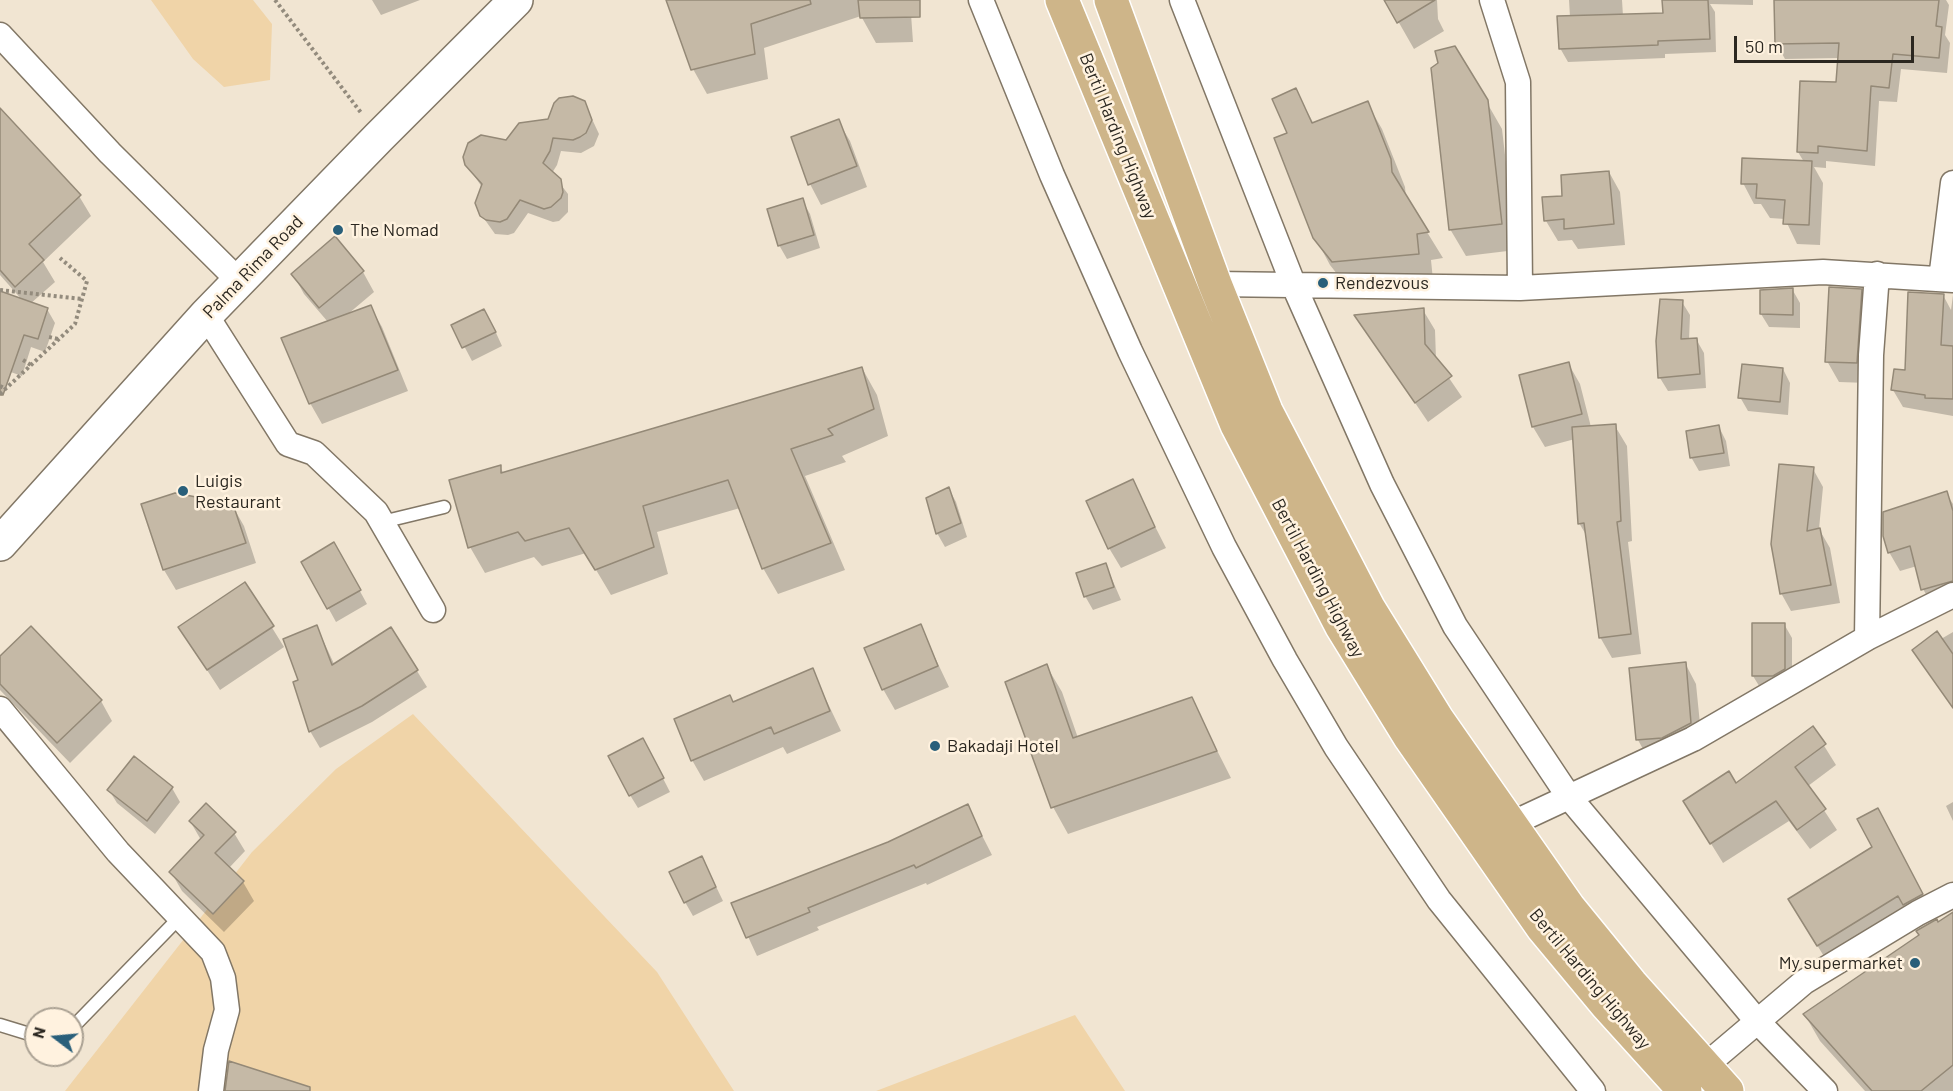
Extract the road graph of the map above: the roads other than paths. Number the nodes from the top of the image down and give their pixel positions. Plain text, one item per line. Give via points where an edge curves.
1 (516, 0) edge
2 (981, 0) edge
3 (1062, 0) edge
4 (1111, 0) edge
5 (1182, 0) edge
6 (1492, 0) edge
7 (0, 35) edge
8 (1953, 183) edge
9 (1877, 274) junction
10 (1947, 280) edge
11 (239, 281) junction
12 (1215, 284) junction
13 (1294, 286) junction
14 (1520, 288) junction
15 (206, 315) junction
16 (444, 507) dead end
17 (382, 522) junction
18 (0, 544) edge
19 (1953, 595) edge
20 (433, 610) dead end
21 (1867, 638) junction
22 (0, 709) edge
23 (1569, 797) junction
24 (1511, 824) junction
25 (1953, 895) edge
26 (180, 917) junction
27 (84, 1016) edge
28 (1757, 1021) junction
29 (0, 1025) edge
30 (24, 1032) edge
31 (1706, 1065) junction
32 (211, 1091) edge
33 (1593, 1091) edge
34 (1685, 1091) edge
35 (1727, 1091) edge
36 (1825, 1091) edge

1 - 11 street, Palma Rima Road
2 - 33 street via 1052,175 1130,351 1224,547 1285,660 1335,747 1439,900
3 - 34 main road, Bertil Harding Highway via 1237,425 1341,625 1410,737 1544,928
4 - 12 main road, Bertil Harding Highway
5 - 13 street
6 - 14 street via 1518,82
7 - 11 street via 110,153
8 - 10 street
9 - 10 street
9 - 14 street via 1823,272
9 - 21 street via 1871,355
11 - 15 street, Palma Rima Road
12 - 13 street
12 - 24 main road, Bertil Harding Highway via 1266,411 1369,609 1437,719
13 - 14 street
13 - 23 street via 1382,484 1455,626
15 - 17 street via 288,444 314,453
15 - 18 street, Palma Rima Road
16 - 17 lane
17 - 20 street
19 - 21 street
21 - 23 street via 1693,739
22 - 26 street via 118,852
23 - 24 street
23 - 28 street
24 - 31 main road, Bertil Harding Highway via 1569,908 1631,984
25 - 28 street via 1804,982
26 - 27 lane
26 - 32 street via 213,952 223,978 227,1010 216,1050
28 - 31 street
28 - 36 street
29 - 30 lane
31 - 35 main road, Bertil Harding Highway

